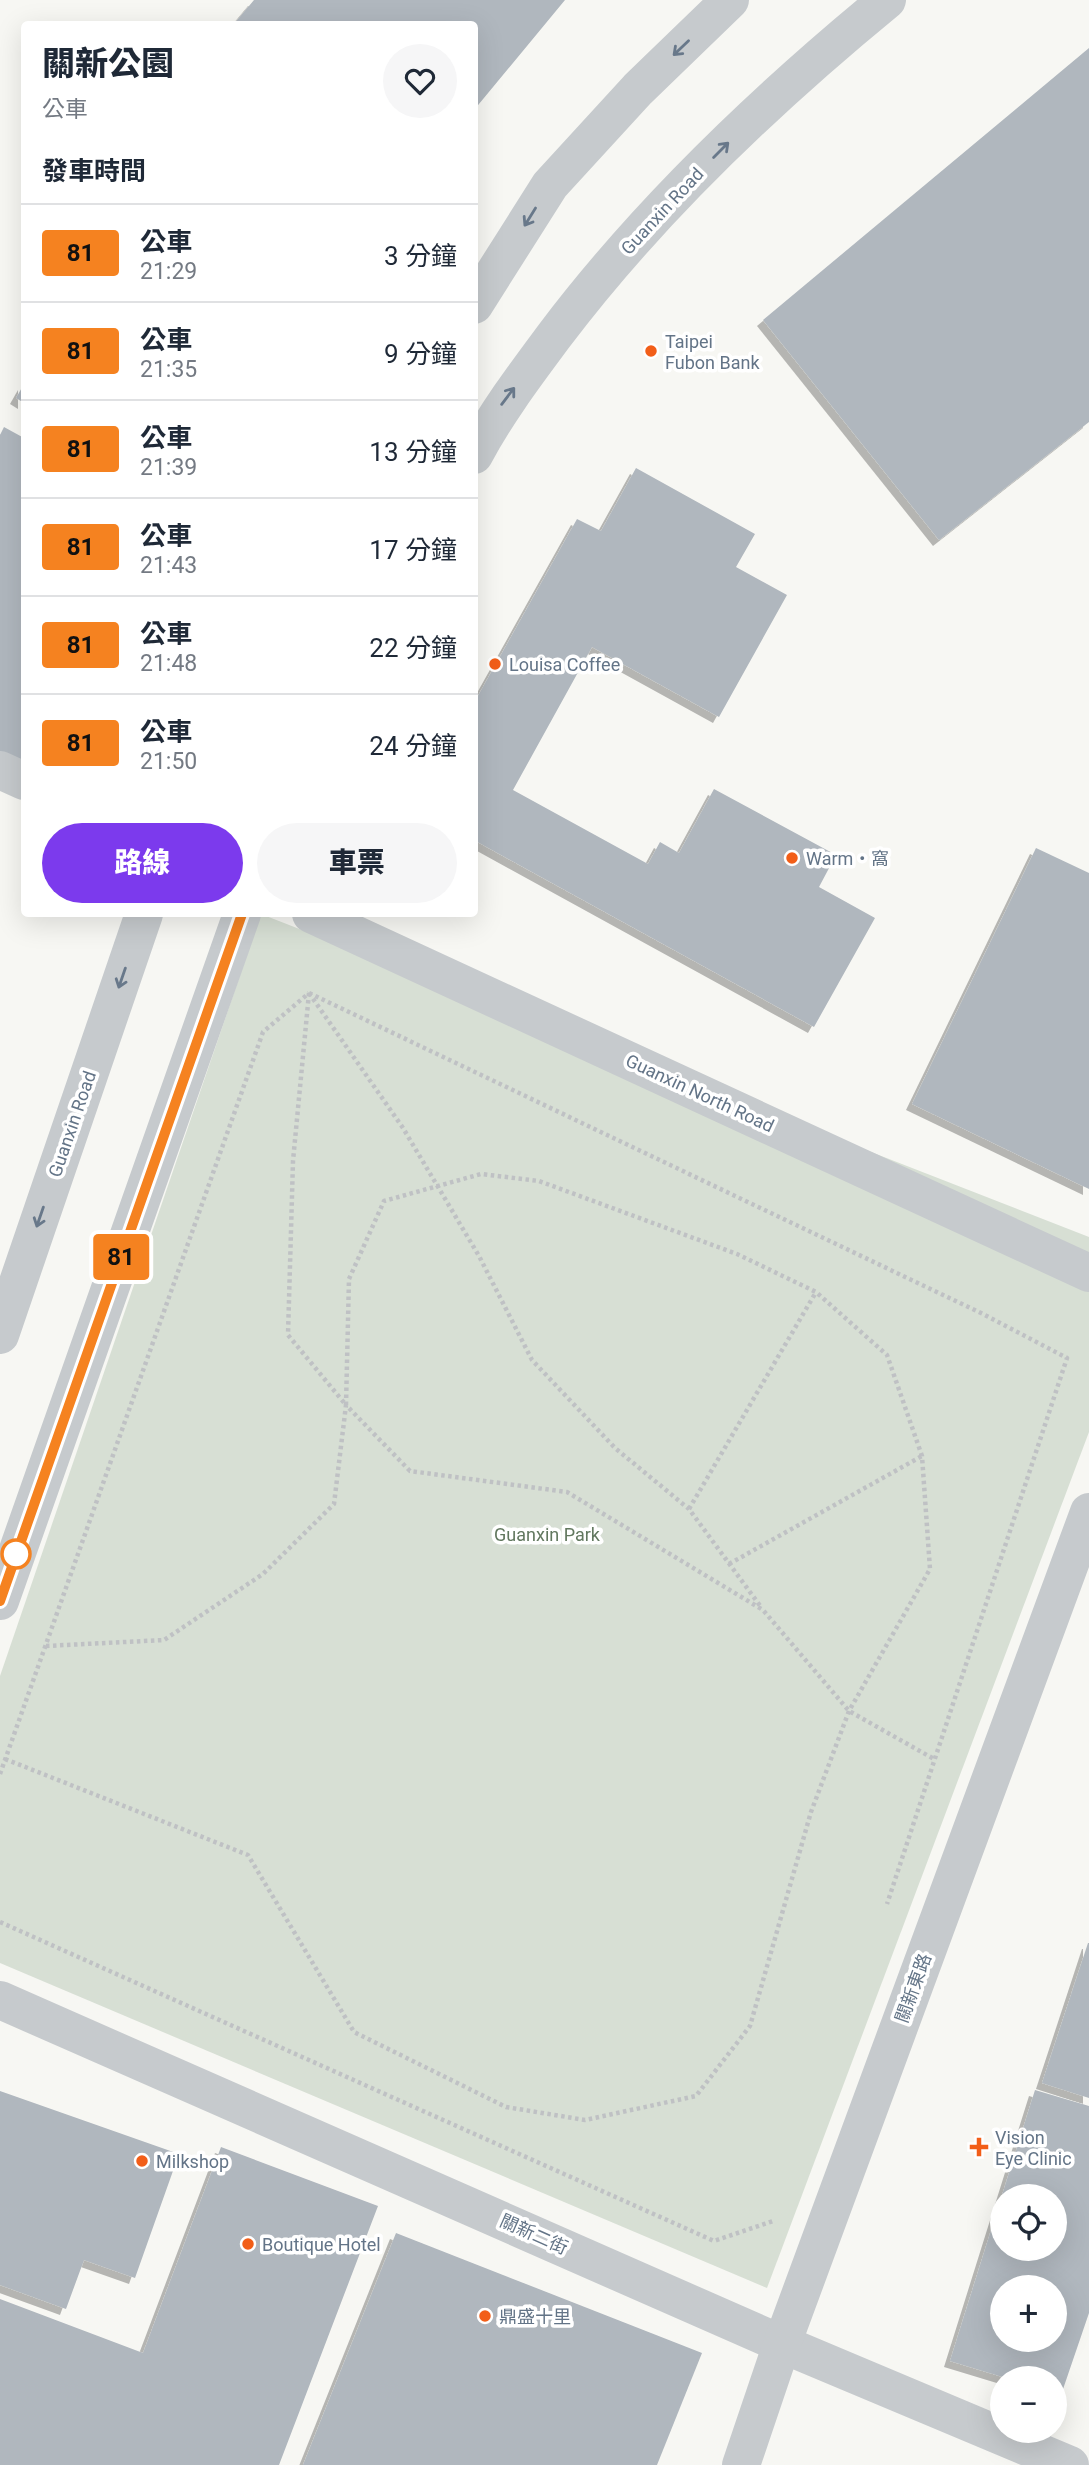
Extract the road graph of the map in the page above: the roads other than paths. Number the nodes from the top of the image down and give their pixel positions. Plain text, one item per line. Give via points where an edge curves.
1 (730, 0) edge
2 (887, 0) edge
3 (478, 300) edge
4 (478, 447) edge
5 (0, 770) edge
6 (21, 780) edge
7 (143, 917) edge
8 (241, 917) edge
9 (318, 917) edge
10 (1089, 1273) edge
11 (0, 1335) edge
12 (1089, 1512) edge
13 (0, 1601) edge
14 (0, 2000) edge
15 (782, 2344) junction
16 (741, 2465) edge
17 (1070, 2465) edge

1 -> 3 street via 638,89 550,185
4 -> 2 street, Guanxin Road via 497,411 578,304 647,224 792,79
5 - 6 street
7 -> 11 street, Guanxin Road
8 - 13 street
9 - 10 street, Guanxin North Road
12 - 15 street, 關新東路
14 - 15 street, 關新二街
15 - 16 street, 關新東路
15 - 17 street, 關新二街

